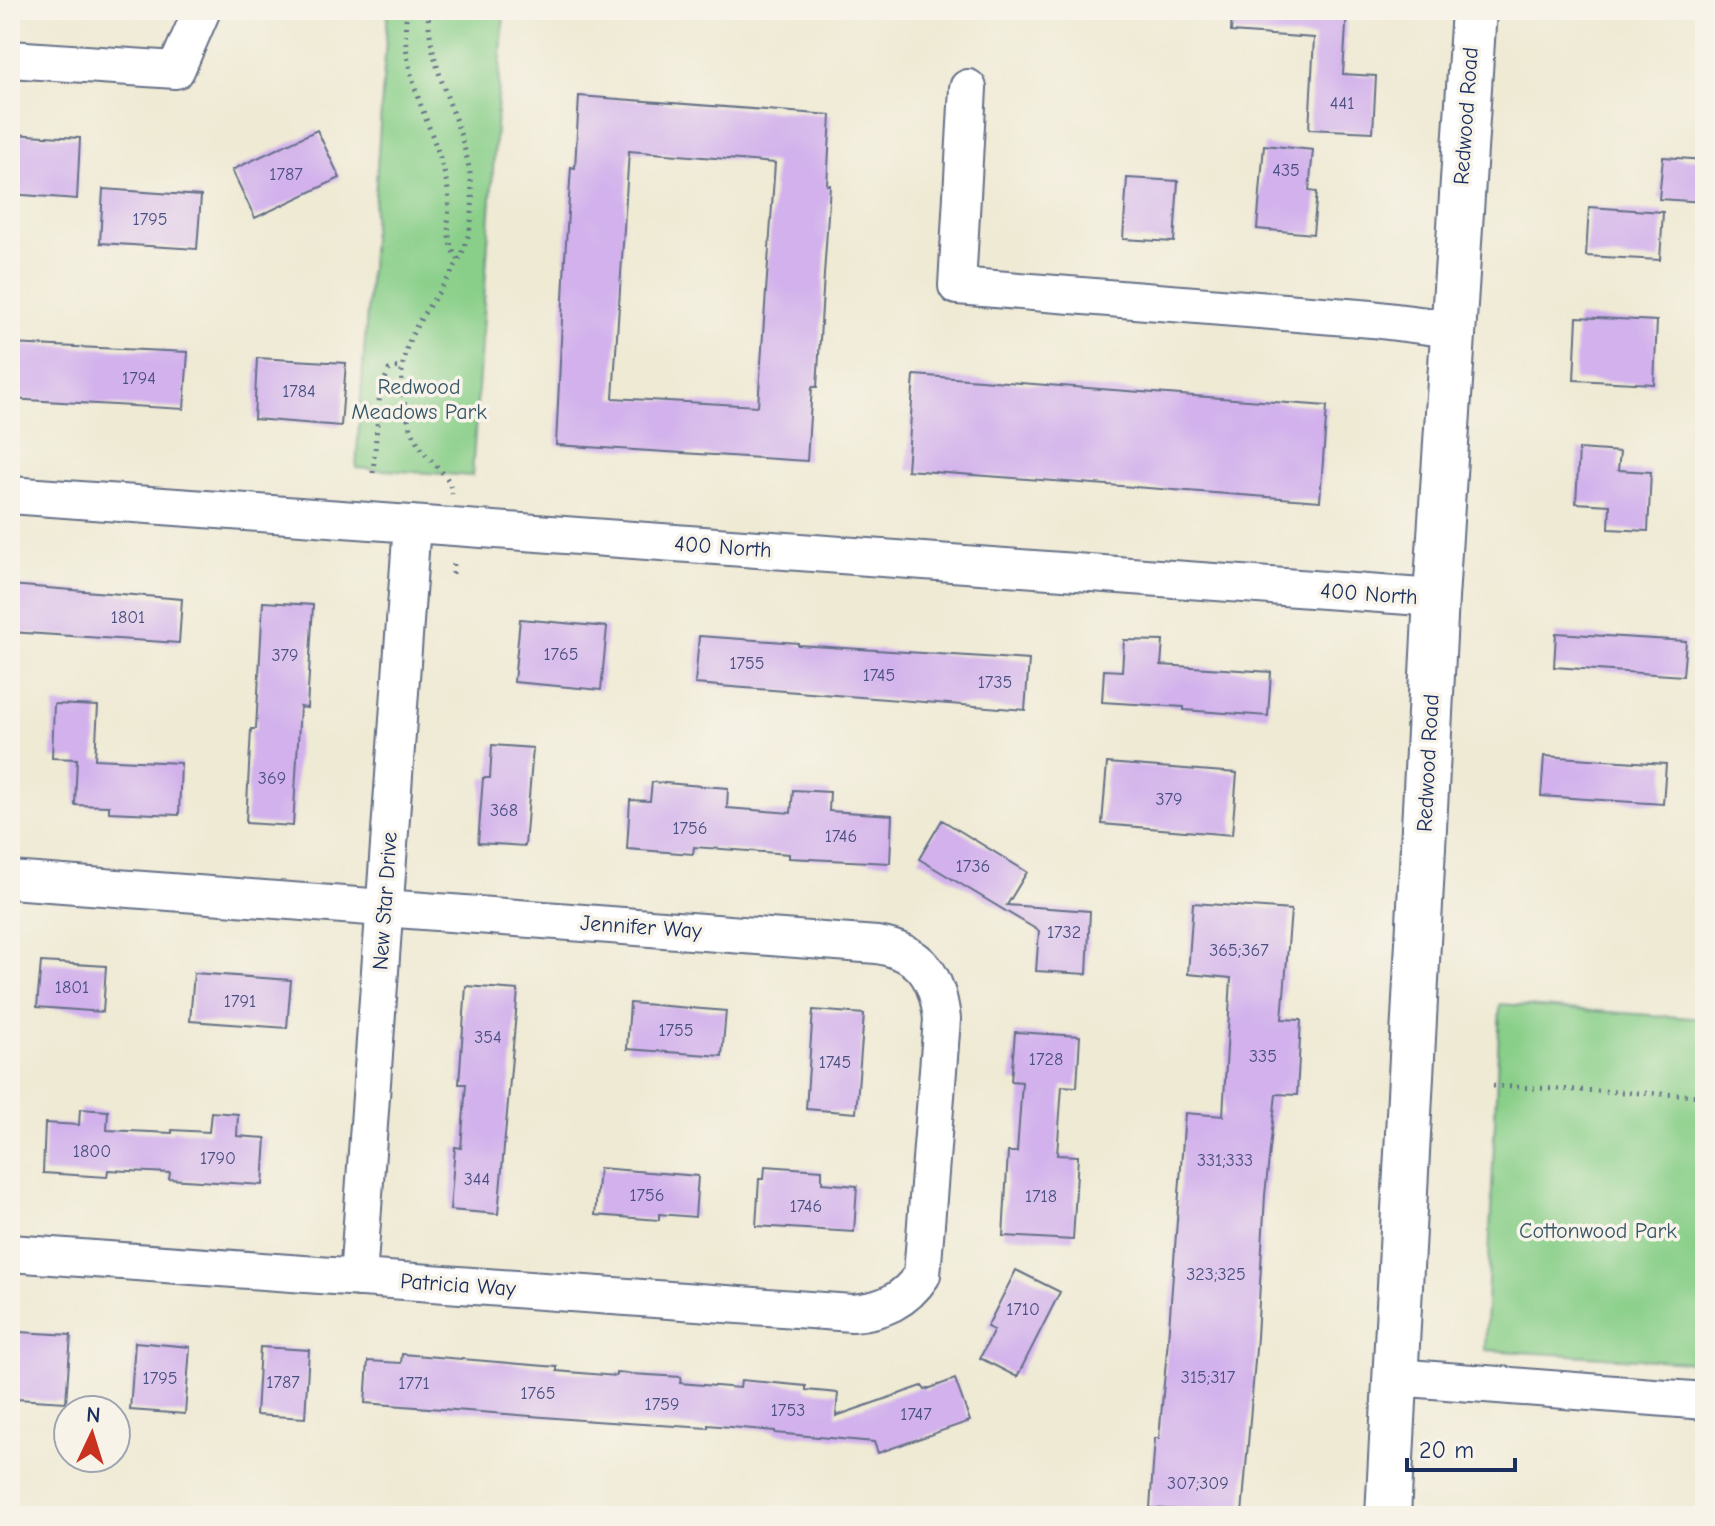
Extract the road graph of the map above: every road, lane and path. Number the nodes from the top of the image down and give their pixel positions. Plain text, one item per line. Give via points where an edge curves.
1 (202, 10) edge
2 (407, 10) edge
3 (428, 10) edge
4 (1474, 10) edge
5 (10, 59) edge
6 (968, 88) dead end
7 (460, 261) junction
8 (1452, 329) junction
9 (402, 366) junction
10 (373, 473) dead end
11 (452, 488) dead end
12 (10, 495) edge
13 (412, 524) junction
14 (1436, 598) junction
15 (10, 880) edge
16 (384, 908) junction
17 (1493, 1086) dead end
18 (1705, 1096) edge
19 (10, 1253) edge
20 (358, 1278) junction
21 (903, 1299) joint
22 (1395, 1377) junction
23 (1705, 1401) edge
24 (1388, 1516) edge

1 - 5 street via 176,70
2 - 7 path via 408,67 447,186 449,242
3 - 7 path via 431,50 461,132 472,186 471,220
4 - 8 main road, Redwood Road
6 - 8 street via 957,286
7 - 9 path via 410,336
8 - 14 main road, Redwood Road
9 - 10 path via 389,370 380,391
9 - 11 path via 410,424 420,447
12 - 13 street, 400 North
13 - 14 street, 400 North
13 - 16 street, New Star Drive
14 - 22 main road, Redwood Road
15 - 16 street, Jennifer Way
16 - 20 street, New Star Drive
16 - 21 street, Jennifer Way via 877,945 913,957 937,988 942,1019 924,1261 922,1275
17 - 18 path
19 - 20 street, Patricia Way
20 - 21 street, Patricia Way via 852,1313
22 - 23 street
22 - 24 main road, Redwood Road

